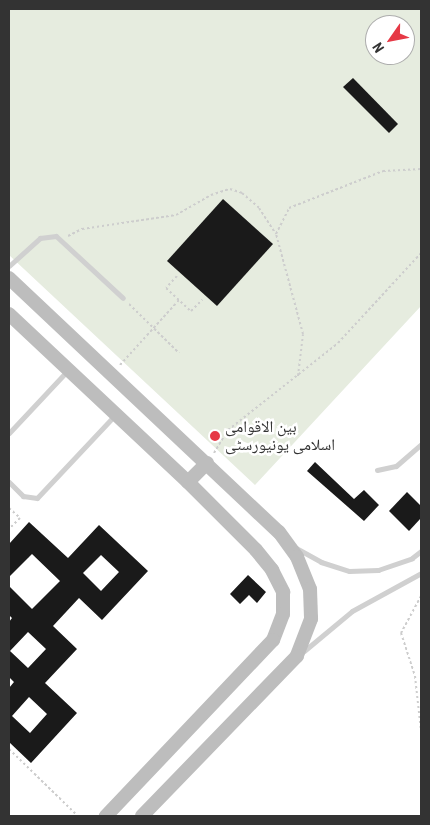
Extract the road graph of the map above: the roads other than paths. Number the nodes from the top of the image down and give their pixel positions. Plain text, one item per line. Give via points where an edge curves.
1 (9, 266) edge
2 (9, 278) edge
3 (123, 298) road end
4 (9, 314) edge
5 (68, 370) junction
6 (116, 414) junction
7 (9, 433) edge
8 (421, 444) edge
9 (207, 463) junction
10 (377, 470) dead end
11 (9, 482) edge
12 (188, 482) junction
13 (290, 545) junction
14 (421, 551) edge
15 (421, 572) edge
16 (297, 656) junction
17 (106, 816) edge
18 (142, 816) edge

1 - 3 lane via 47,235 62,240
2 - 9 street
4 - 5 street
5 - 6 street
5 - 7 lane
6 - 11 lane via 38,498 23,496
6 - 12 street
8 - 10 lane via 396,466
9 - 12 street
9 - 13 street
12 - 17 street via 272,570 283,592 280,625 273,640
13 - 14 lane via 321,562 349,571 378,570 412,558
13 - 16 street via 310,589 311,619
15 - 16 lane via 352,611
16 - 18 street

